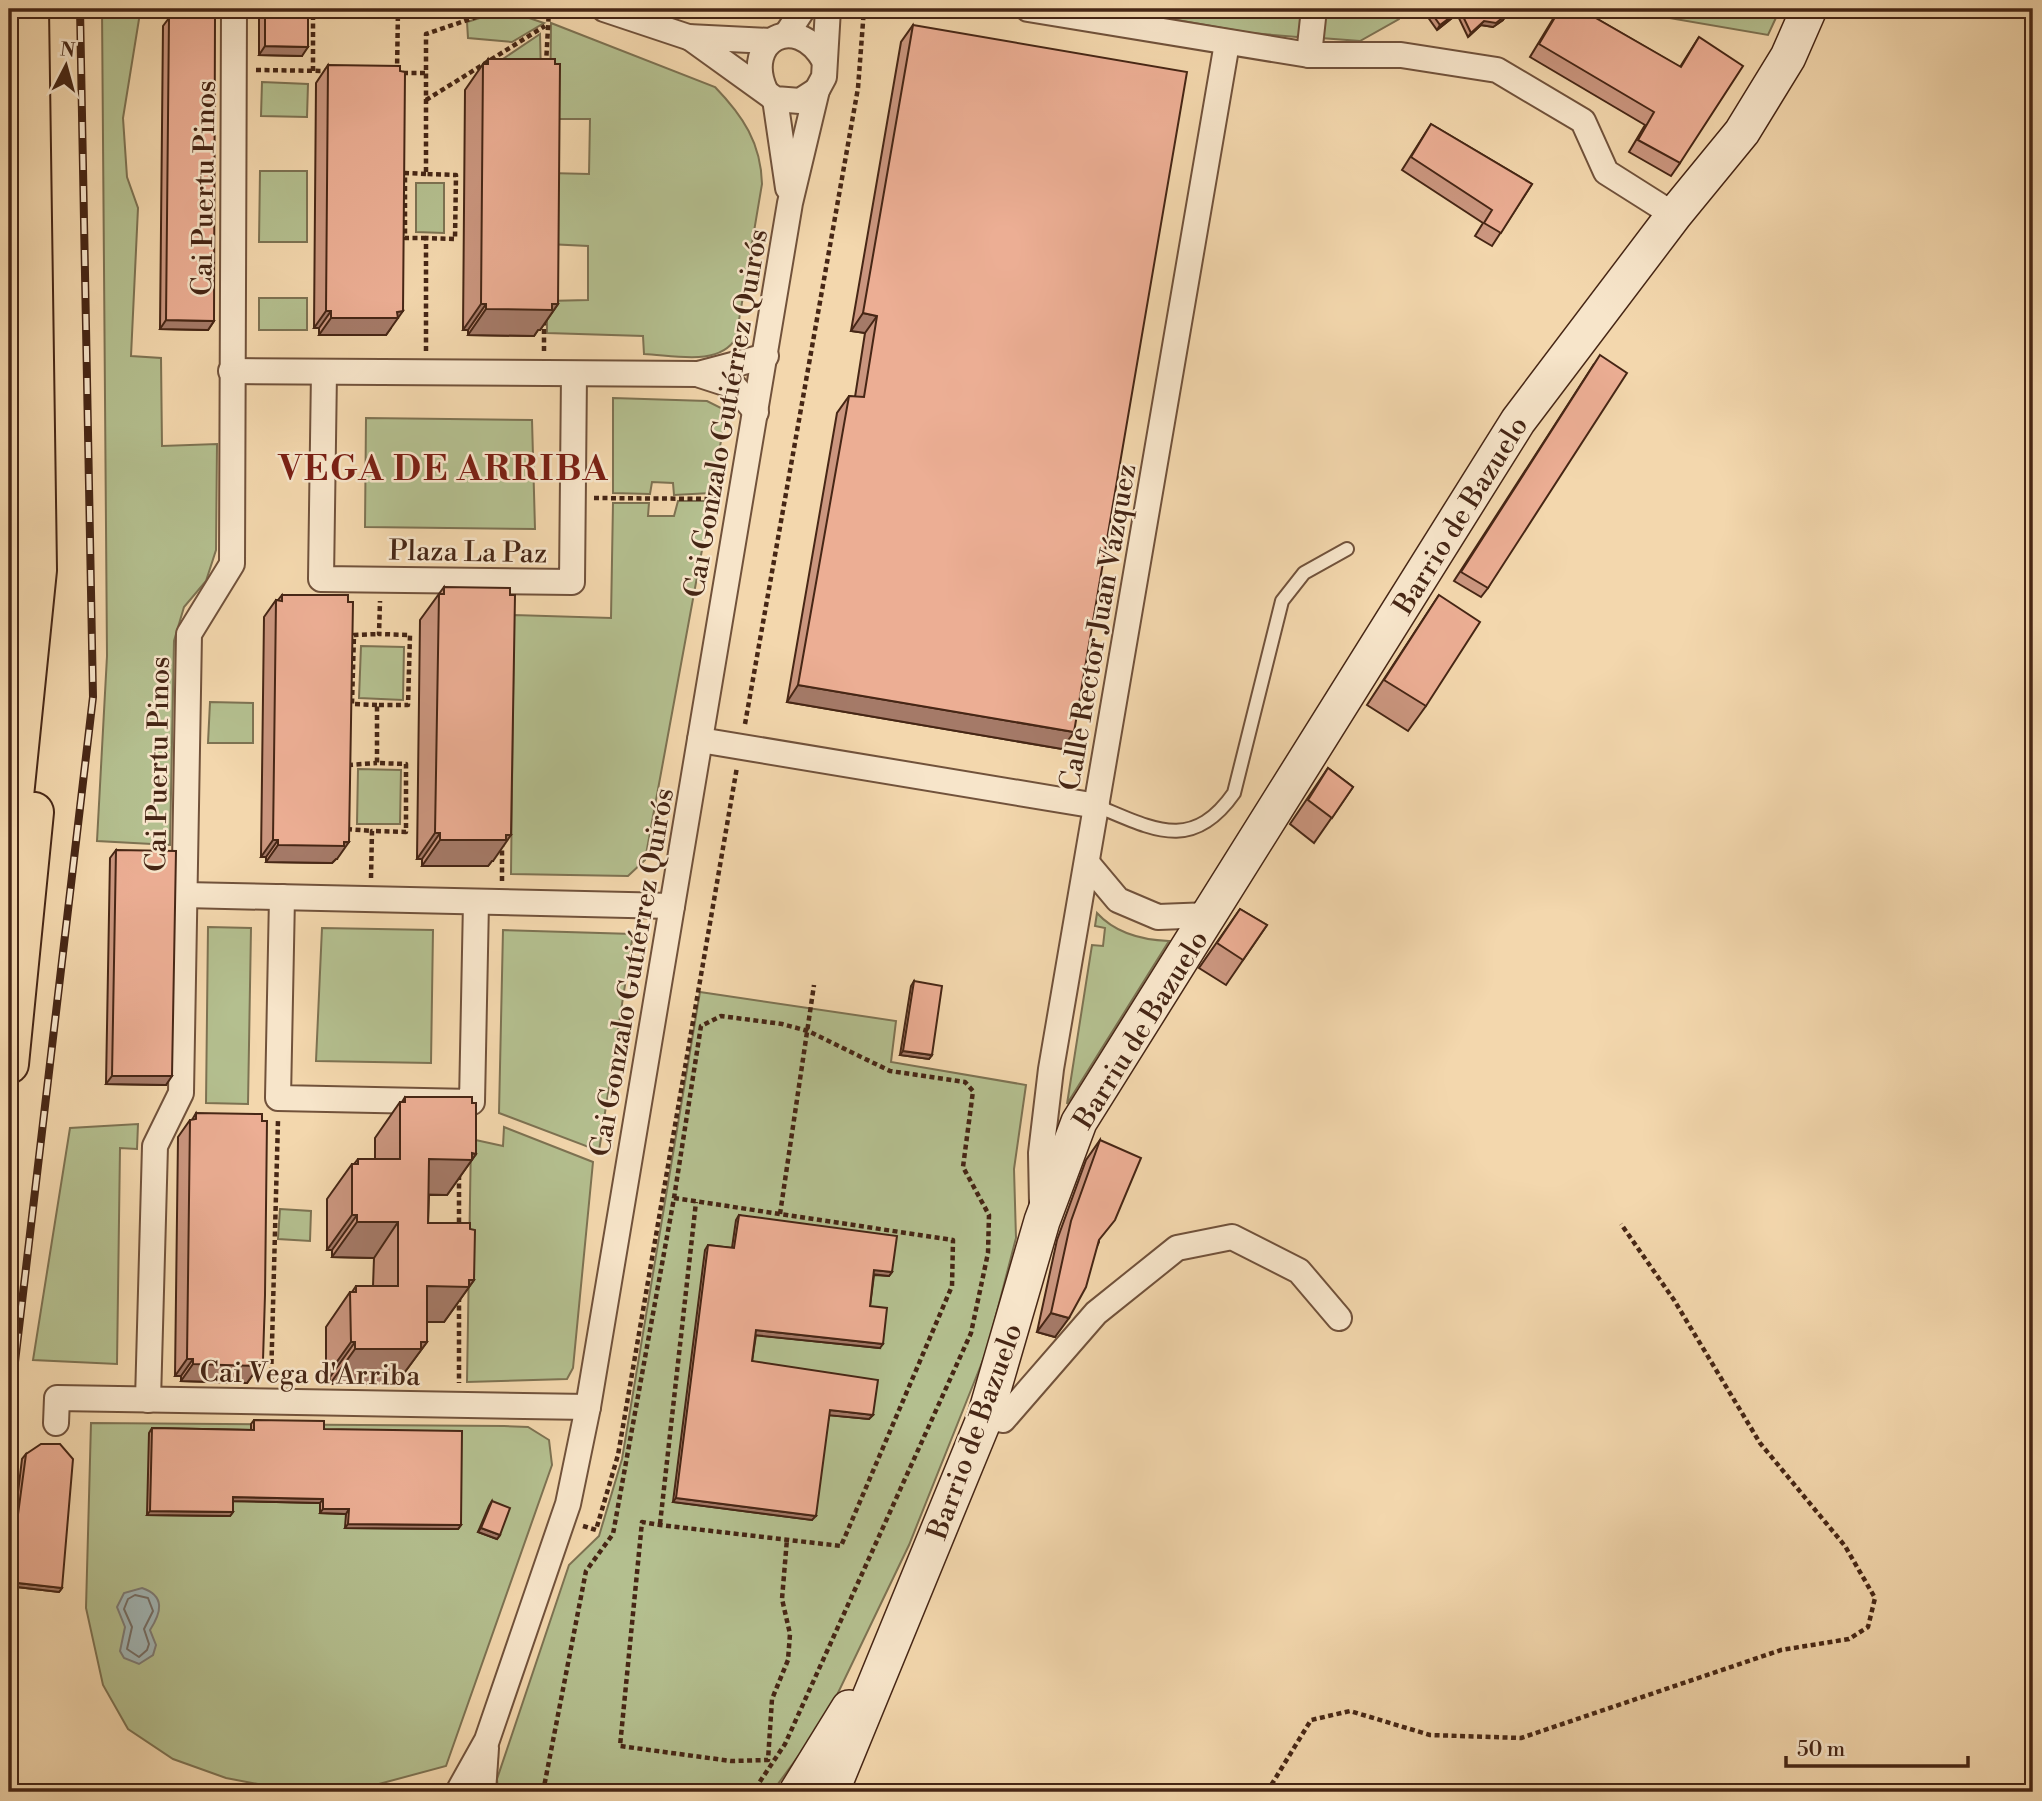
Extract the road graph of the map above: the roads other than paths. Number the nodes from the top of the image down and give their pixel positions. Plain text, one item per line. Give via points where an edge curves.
1 (29, 9) edge
2 (234, 9) edge
3 (604, 9) edge
4 (803, 9) edge
5 (828, 9) edge
6 (1028, 9) edge
7 (1314, 9) edge
8 (1809, 9) edge
9 (688, 37) junction
10 (779, 38) junction
11 (1227, 43) junction
12 (1309, 55) junction
13 (824, 60) junction
14 (817, 90) junction
15 (770, 94) junction
16 (790, 203) junction
17 (1674, 215) junction
18 (766, 356) junction
19 (231, 372) junction
20 (324, 372) junction
21 (574, 373) junction
22 (698, 374) junction
23 (755, 412) junction
24 (1347, 550) dead end
25 (31, 628) junction
26 (700, 740) junction
27 (1097, 806) junction
28 (9, 845) edge
29 (1087, 863) junction
30 (184, 895) junction
31 (282, 897) junction
32 (475, 902) junction
33 (673, 906) junction
34 (1210, 915) junction
35 (9, 1064) edge
36 (1042, 1222) junction
37 (1339, 1318) dead end
38 (148, 1399) junction
39 (588, 1407) junction
40 (985, 1417) junction
41 (56, 1423) dead end
42 (893, 1636) junction
43 (487, 1740) junction
44 (458, 1792) edge
45 (483, 1792) edge
46 (797, 1792) edge
47 (831, 1792) edge

1 - 25 highway via 38,492
2 - 19 street, Cai Puertu Pinos
3 - 9 street
4 - 10 street, Cai Gonzalo Gutiérrez Quirós
5 - 13 street, Cai Gonzalo Gutiérrez Quirós
6 - 11 street
7 - 12 street
8 - 17 street, Barrio de Bazuelo via 1788,57 1742,132
9 - 10 street
9 - 15 street
10 - 13 street via 800,35 815,44
10 - 15 street, Cai Gonzalo Gutiérrez Quirós via 760,55 757,73
11 - 12 street
11 - 27 street, Calle Rector Juan Vázquez
12 - 17 street via 1401,55 1497,70 1583,121 1606,172
13 - 14 street, Cai Gonzalo Gutiérrez Quirós via 824,77
14 - 15 street via 800,101
14 - 16 street, Cai Gonzalo Gutiérrez Quirós
15 - 16 street, Cai Gonzalo Gutiérrez Quirós
16 - 18 street, Cai Gonzalo Gutiérrez Quirós
17 - 34 street, Barrio de Bazuelo via 1518,421
18 - 22 street
18 - 23 street, Cai Gonzalo Gutiérrez Quirós
19 - 20 street
19 - 30 street, Cai Puertu Pinos via 232,564 189,634
20 - 21 street
20 - 21 street, Plaza La Paz via 321,579 572,582
21 - 22 street
22 - 23 street via 734,386
23 - 26 street, Cai Gonzalo Gutiérrez Quirós
24 - 27 lane via 1304,573 1282,601 1234,793 1218,815 1173,832
25 - 28 highway
25 - 35 highway via 37,782
26 - 27 street
26 - 33 street, Cai Gonzalo Gutiérrez Quirós
27 - 29 street, Calle Rector Juan Vázquez
29 - 34 street via 1118,900 1158,918
29 - 36 street, Calle Rector Juan Vázquez via 1051,1069 1041,1153
30 - 31 street
30 - 38 street, Cai Puertu Pinos via 181,1093 155,1146
31 - 32 street
31 - 32 street via 278,1109 472,1102
32 - 33 street
33 - 39 street, Cai Gonzalo Gutiérrez Quirós
34 - 36 street, Barriu de Bazuelo via 1080,1122
36 - 40 street, Barrio de Bazuelo
37 - 40 street via 1298,1271 1232,1237 1177,1248 1097,1312 1003,1420
38 - 39 street, Cai Vega d'Arriba
38 - 41 street, Cai Vega d'Arriba via 57,1398
39 - 43 street, Cai Gonzalo Gutiérrez Quirós via 562,1520
40 - 42 street, Barrio de Bazuelo
42 - 46 street
42 - 47 street
43 - 44 street, Cai Gonzalo Gutiérrez Quirós
43 - 45 street, Cai Gonzalo Gutiérrez Quirós

